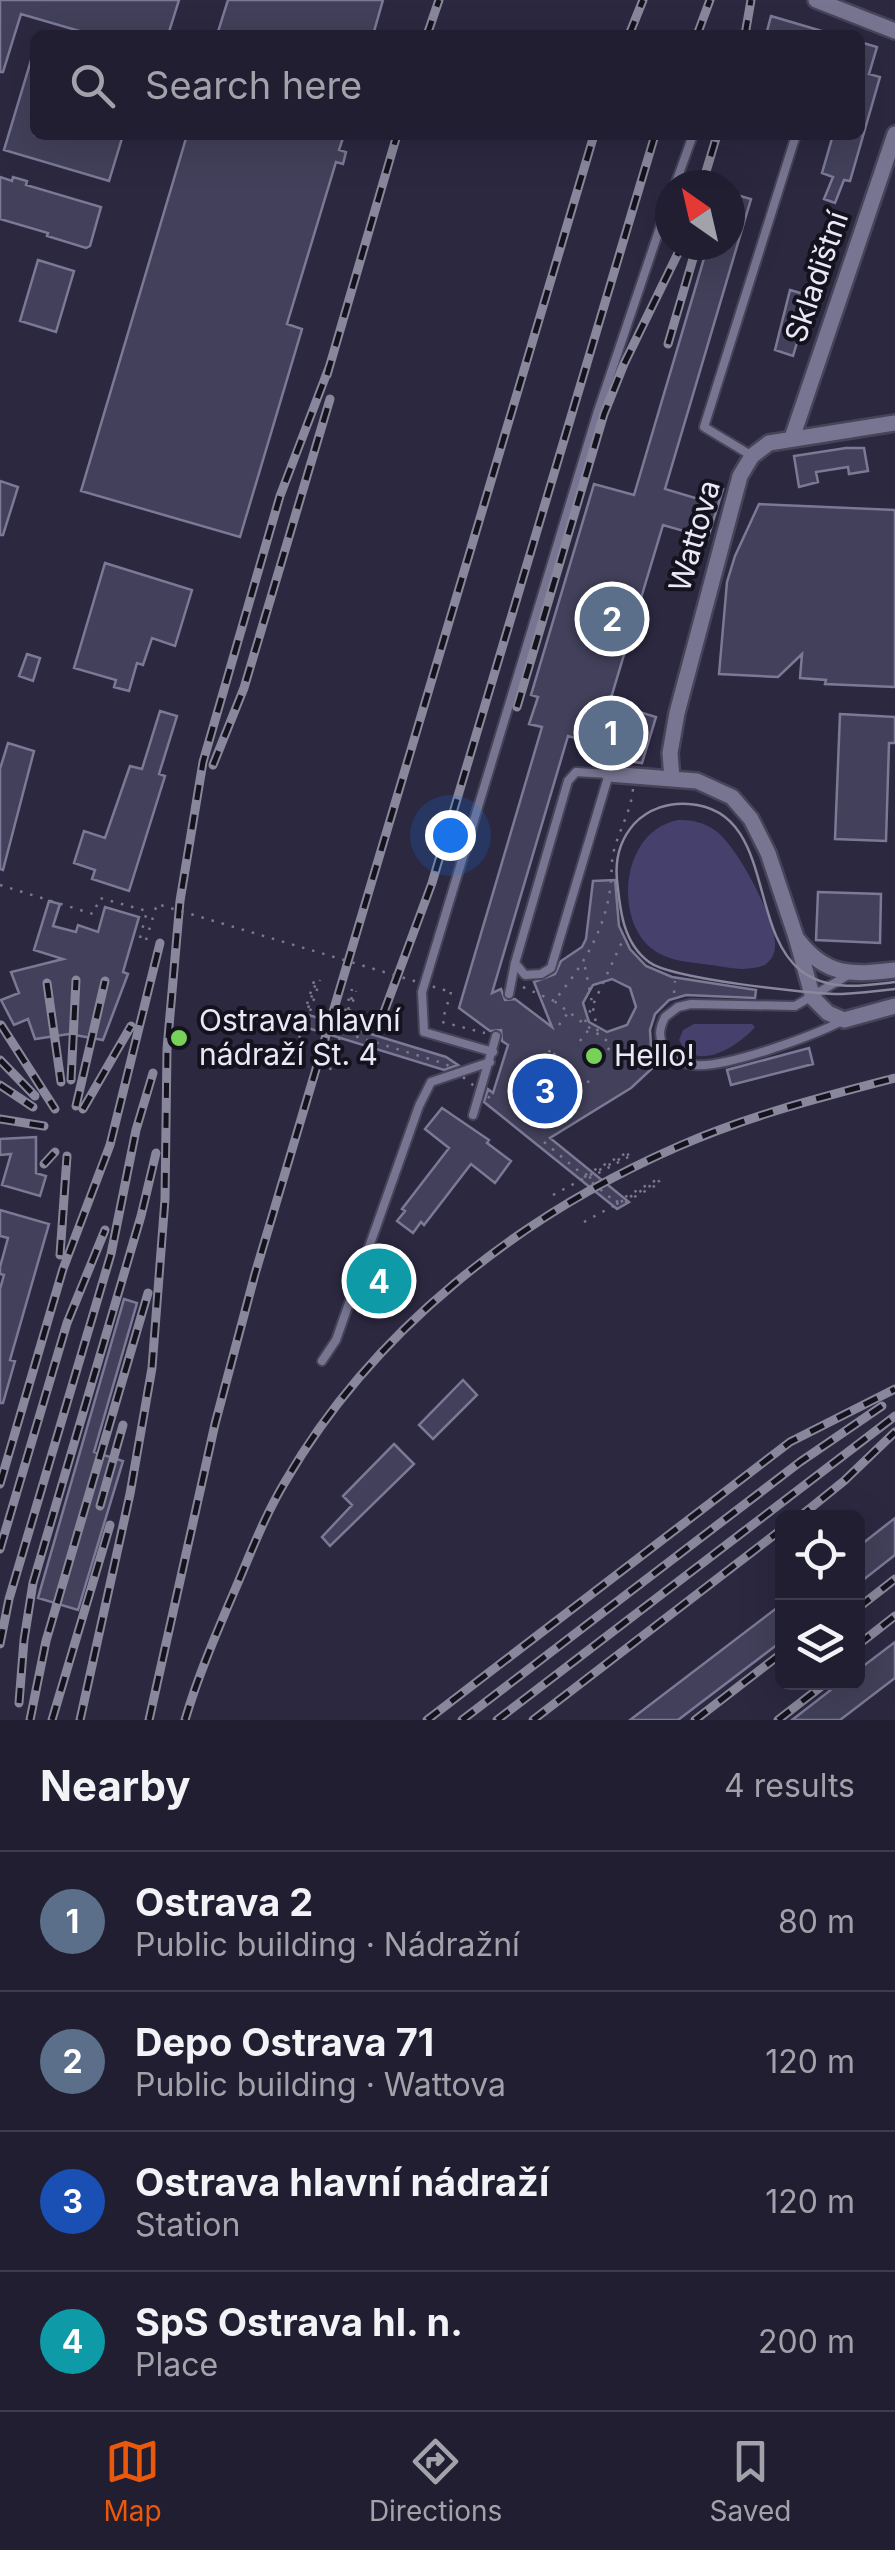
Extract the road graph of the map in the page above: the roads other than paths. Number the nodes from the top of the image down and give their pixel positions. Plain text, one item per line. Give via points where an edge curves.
1 (816, 0) edge
2 (895, 31) edge
3 (895, 134) edge
4 (691, 140) edge
5 (794, 140) edge
6 (680, 170) edge
7 (655, 242) edge
8 (895, 423) edge
9 (792, 438) junction
10 (752, 456) junction
11 (609, 774) junction
12 (672, 779) junction
13 (796, 937) junction
14 (515, 963) junction
15 (895, 970) edge
16 (850, 974) junction
17 (509, 994) dead end
18 (812, 998) junction
19 (895, 1006) edge
20 (844, 1020) junction
21 (496, 1036) dead end
22 (493, 1052) junction
23 (490, 1062) junction
24 (473, 1115) dead end
25 (322, 1361) dead end

1 - 2 street
3 - 9 street, Skladištní
4 - 6 lane
5 - 10 lane via 704,427
7 - 22 lane via 422,992 424,1032
8 - 9 street, Wattova
9 - 10 street, Wattova
10 - 12 street, Wattova via 740,476 677,713
11 - 12 street
11 - 14 lane via 570,777
11 - 14 lane via 551,968 525,975
12 - 13 street via 710,786 739,804 760,836
13 - 16 street via 818,962
13 - 18 street
14 - 17 lane
15 - 16 street
16 - 18 lane
18 - 20 street
18 - 20 lane via 795,1006 685,1004 666,1017 660,1037 675,1059 704,1065 797,1041
19 - 20 street
21 - 22 lane
22 - 23 lane
23 - 24 lane
23 - 25 lane via 432,1082 336,1340

